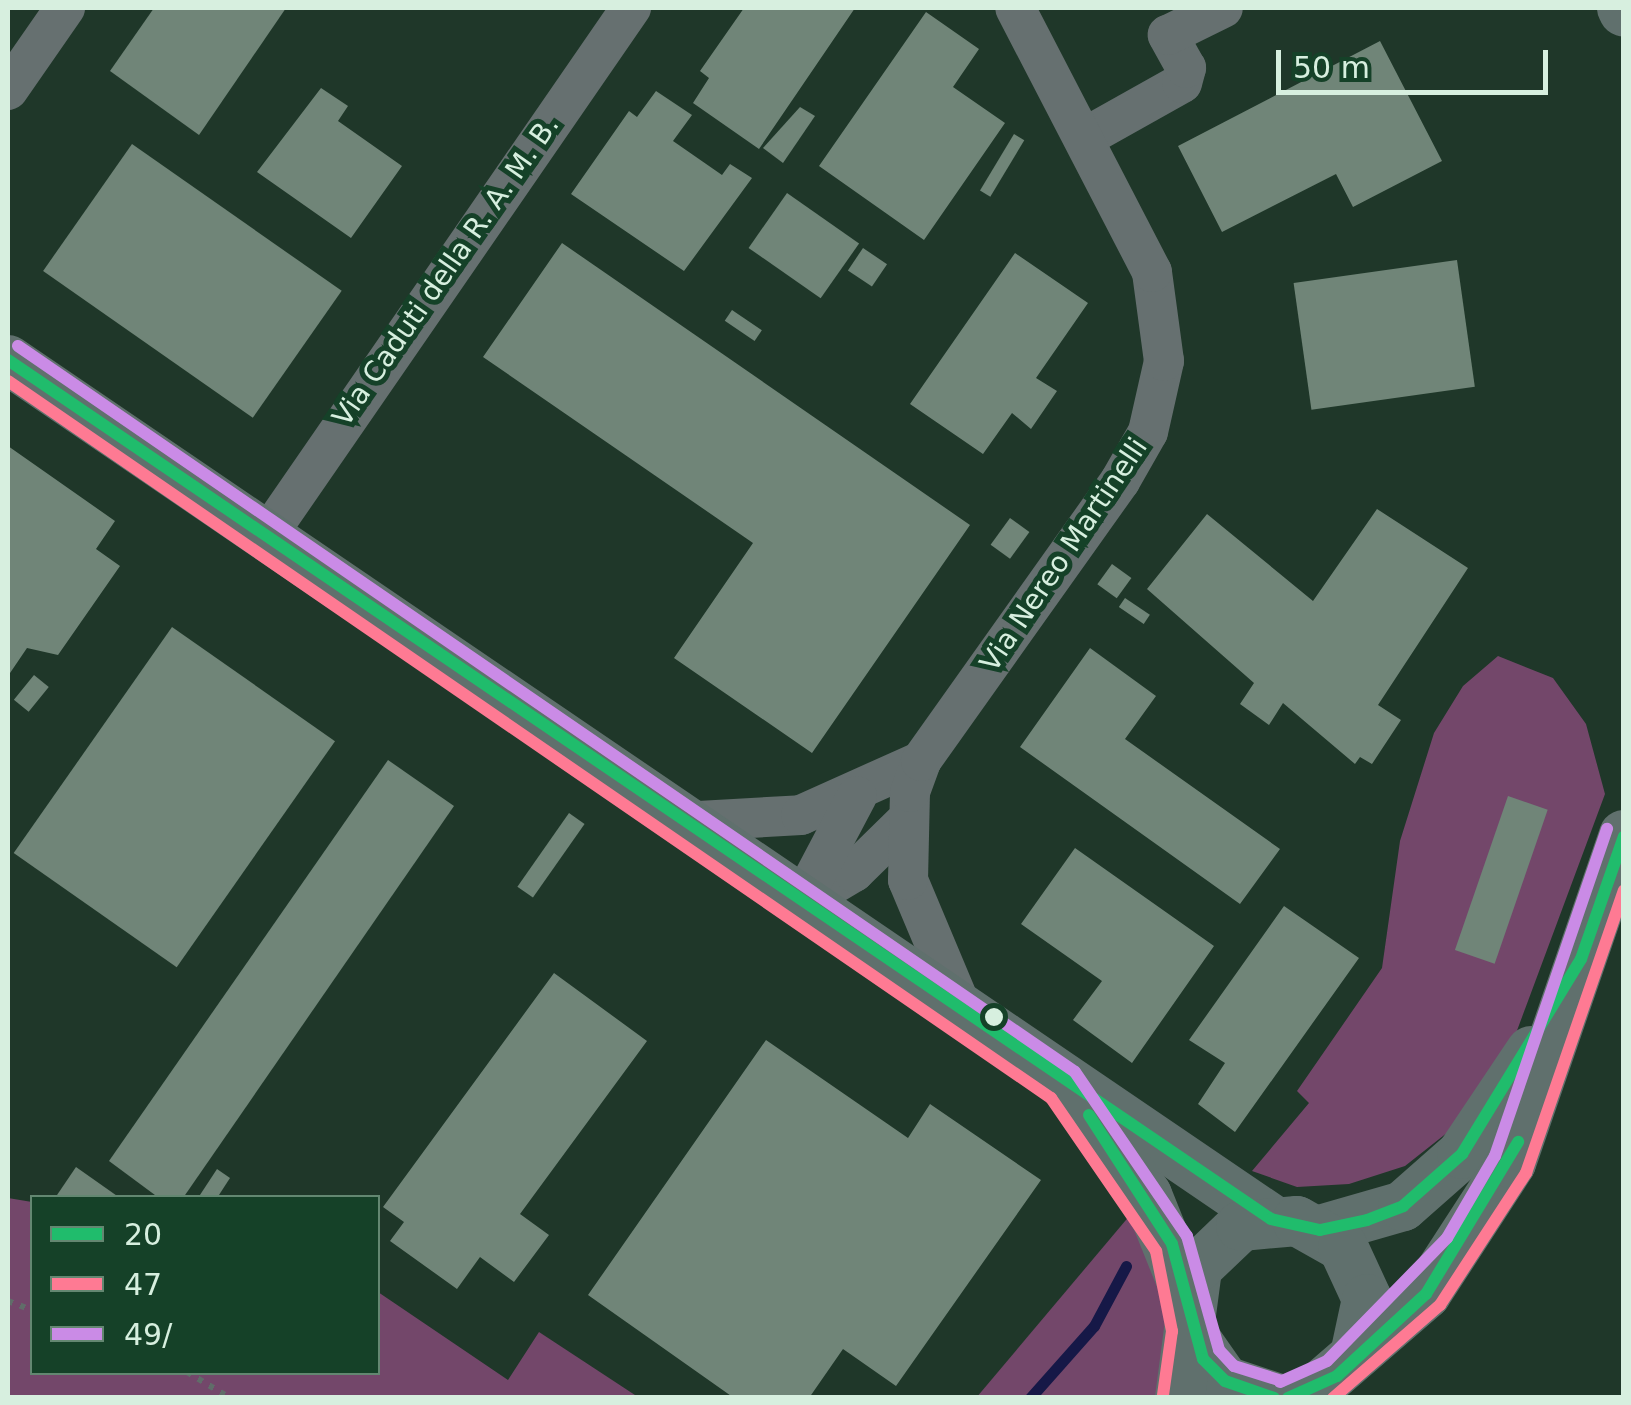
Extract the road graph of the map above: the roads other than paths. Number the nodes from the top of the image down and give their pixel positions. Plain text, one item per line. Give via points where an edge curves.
1 (66, 8) edge
2 (631, 8) edge
3 (1015, 8) edge
4 (1223, 8) edge
5 (1160, 22) edge
6 (8, 90) edge
7 (1084, 138) junction
8 (8, 359) edge
9 (266, 537) junction
10 (921, 762) junction
11 (858, 796) junction
12 (681, 822) junction
13 (904, 824) junction
14 (1624, 835) edge
15 (800, 904) junction
16 (1581, 959) junction
17 (968, 1019) junction
18 (1064, 1085) junction
19 (1271, 1219) junction
20 (1320, 1230) junction
21 (1189, 1314) junction
22 (1355, 1355) junction
23 (1296, 1396) edge
24 (1180, 1398) edge

1 - 6 street
2 - 9 street, Via Caduti della R. A. M. B.
3 - 7 street, Via Nereo Martinelli
4 - 5 street
5 - 7 street via 1186,68 1182,83
7 - 10 street, Via Nereo Martinelli via 1152,272 1165,336 1159,394 1120,482
8 - 9 main road
9 - 12 main road
10 - 11 street, Via Nereo Martinelli
10 - 13 street, Via Nereo Martinelli
11 - 12 street, Via Nereo Martinelli via 773,820
11 - 15 street
12 - 15 main road
13 - 15 street via 854,872
13 - 17 street, Via Nereo Martinelli via 916,913
14 - 16 main road
15 - 17 main road
16 - 20 main road via 1462,1154 1403,1206
16 - 22 main road via 1511,1163 1426,1294
17 - 18 main road
18 - 19 main road
18 - 21 main road via 1147,1195
19 - 20 main road
19 - 21 main road via 1216,1243
20 - 22 main road via 1352,1259 1367,1299
21 - 23 main road via 1225,1382
21 - 24 main road
22 - 23 main road

